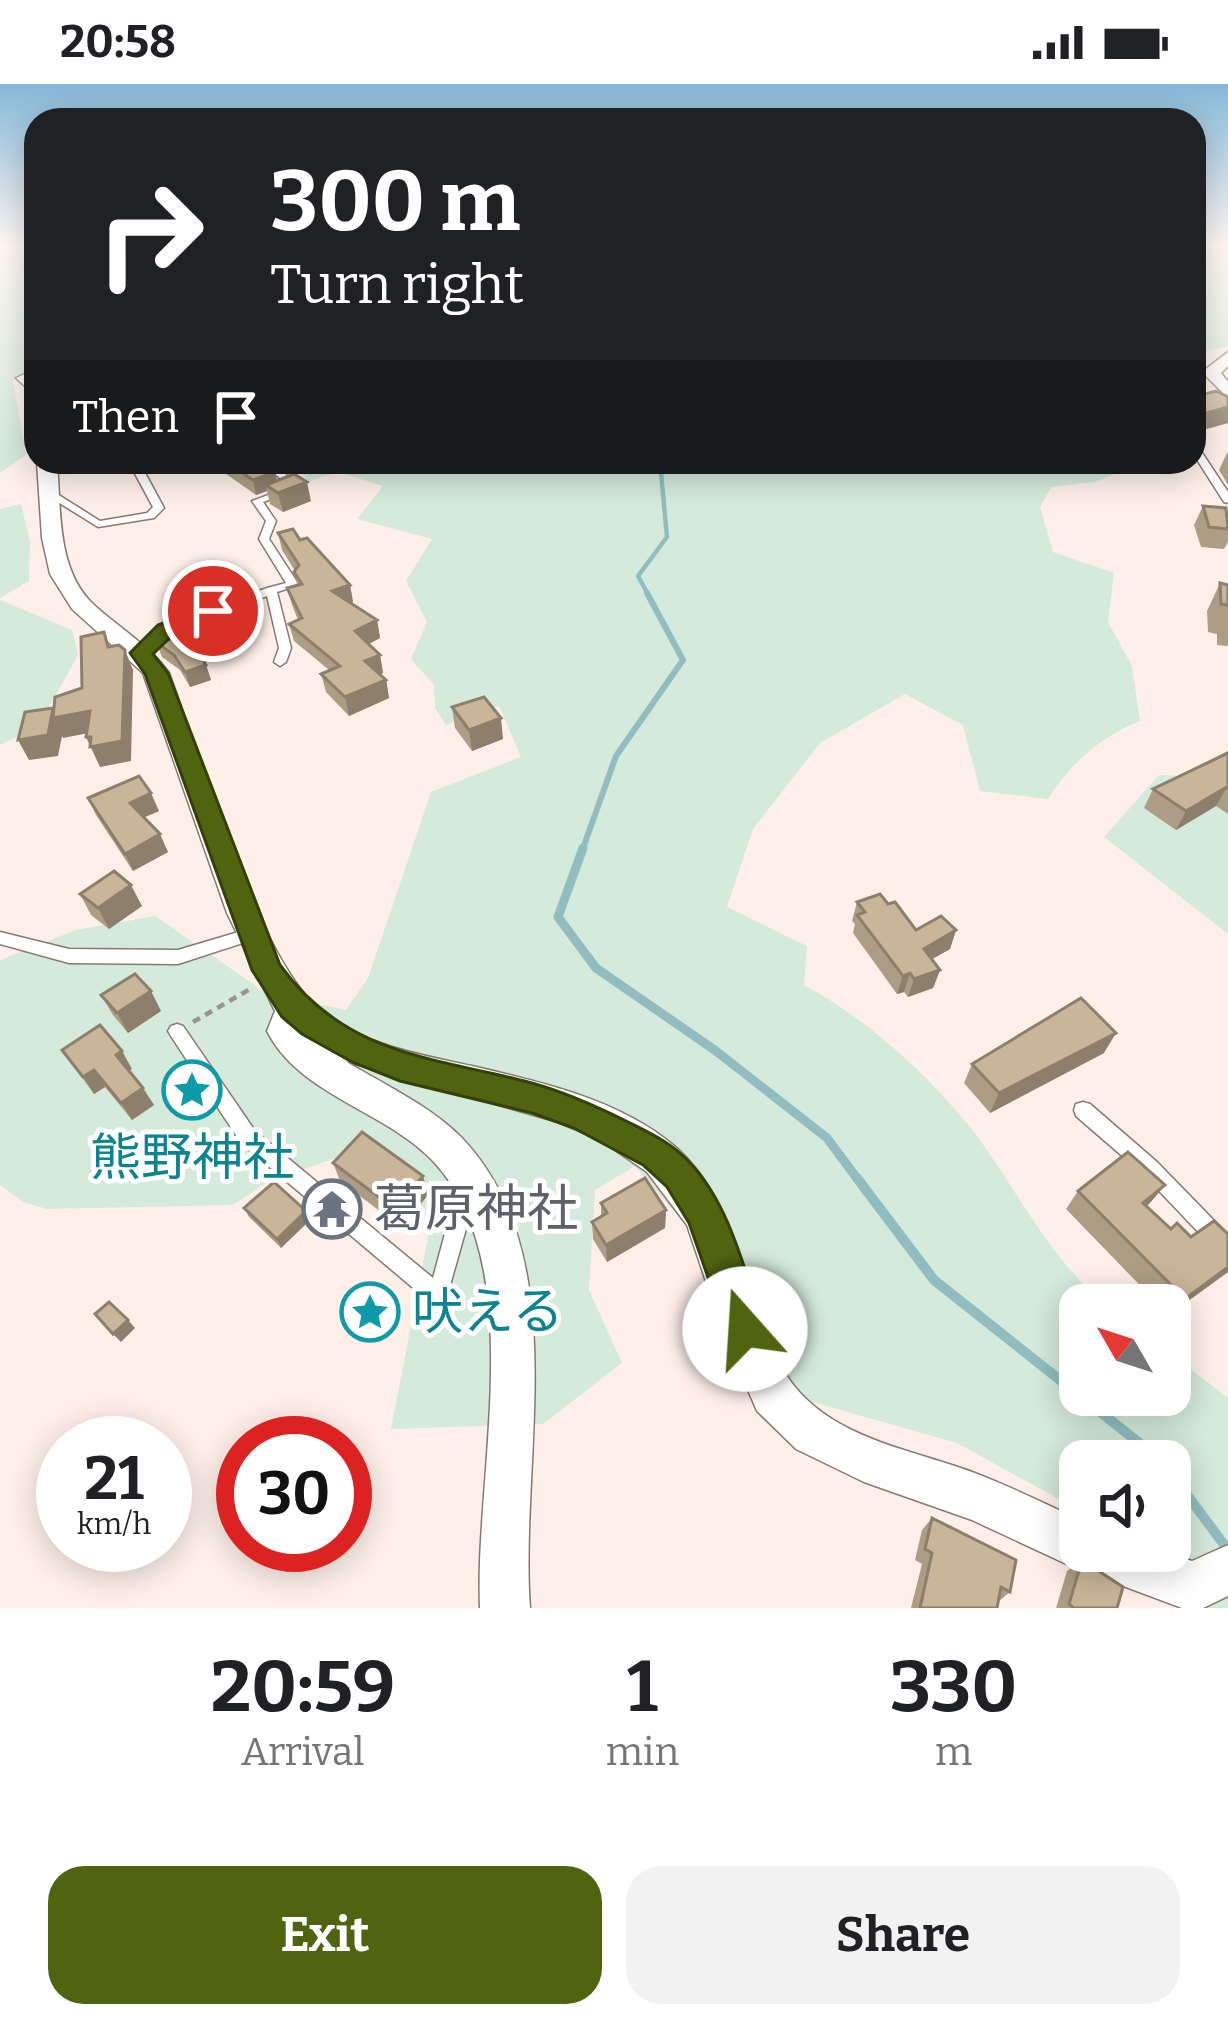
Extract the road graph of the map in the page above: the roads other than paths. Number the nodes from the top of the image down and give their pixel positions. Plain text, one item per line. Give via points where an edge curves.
1 (1228, 357) edge
2 (1228, 393) edge
3 (1206, 466) edge
4 (140, 474) edge
5 (280, 474) edge
6 (48, 478) edge
7 (1228, 500) edge
8 (272, 590) junction
9 (141, 653) junction
10 (280, 662) dead end
11 (252, 934) junction
12 (0, 938) edge
13 (282, 992) junction
14 (177, 1031) road end
15 (1083, 1110) dead end
16 (431, 1137) junction
17 (1228, 1249) edge
18 (1059, 1536) edge
19 (1169, 1572) edge
20 (1213, 1584) edge
21 (506, 1608) edge

1 - 2 street via 1211,372
3 - 7 lane
4 - 6 lane via 159,508 98,524
5 - 8 lane via 290,490 257,502 271,521 264,539 293,585
6 - 9 street via 62,582
8 - 9 lane via 166,629
8 - 10 lane via 285,648
9 - 11 street via 156,673
11 - 12 lane via 178,957 69,956
11 - 13 street
13 - 16 street via 285,1031 295,1045
13 - 18 street via 313,1025 363,1053 533,1098 655,1154 705,1214 758,1365 793,1418 864,1461 972,1496
14 - 16 lane via 248,1137 438,1296 464,1204
15 - 17 lane
16 - 21 street via 477,1186 507,1264 512,1311 499,1523
19 - 20 street

